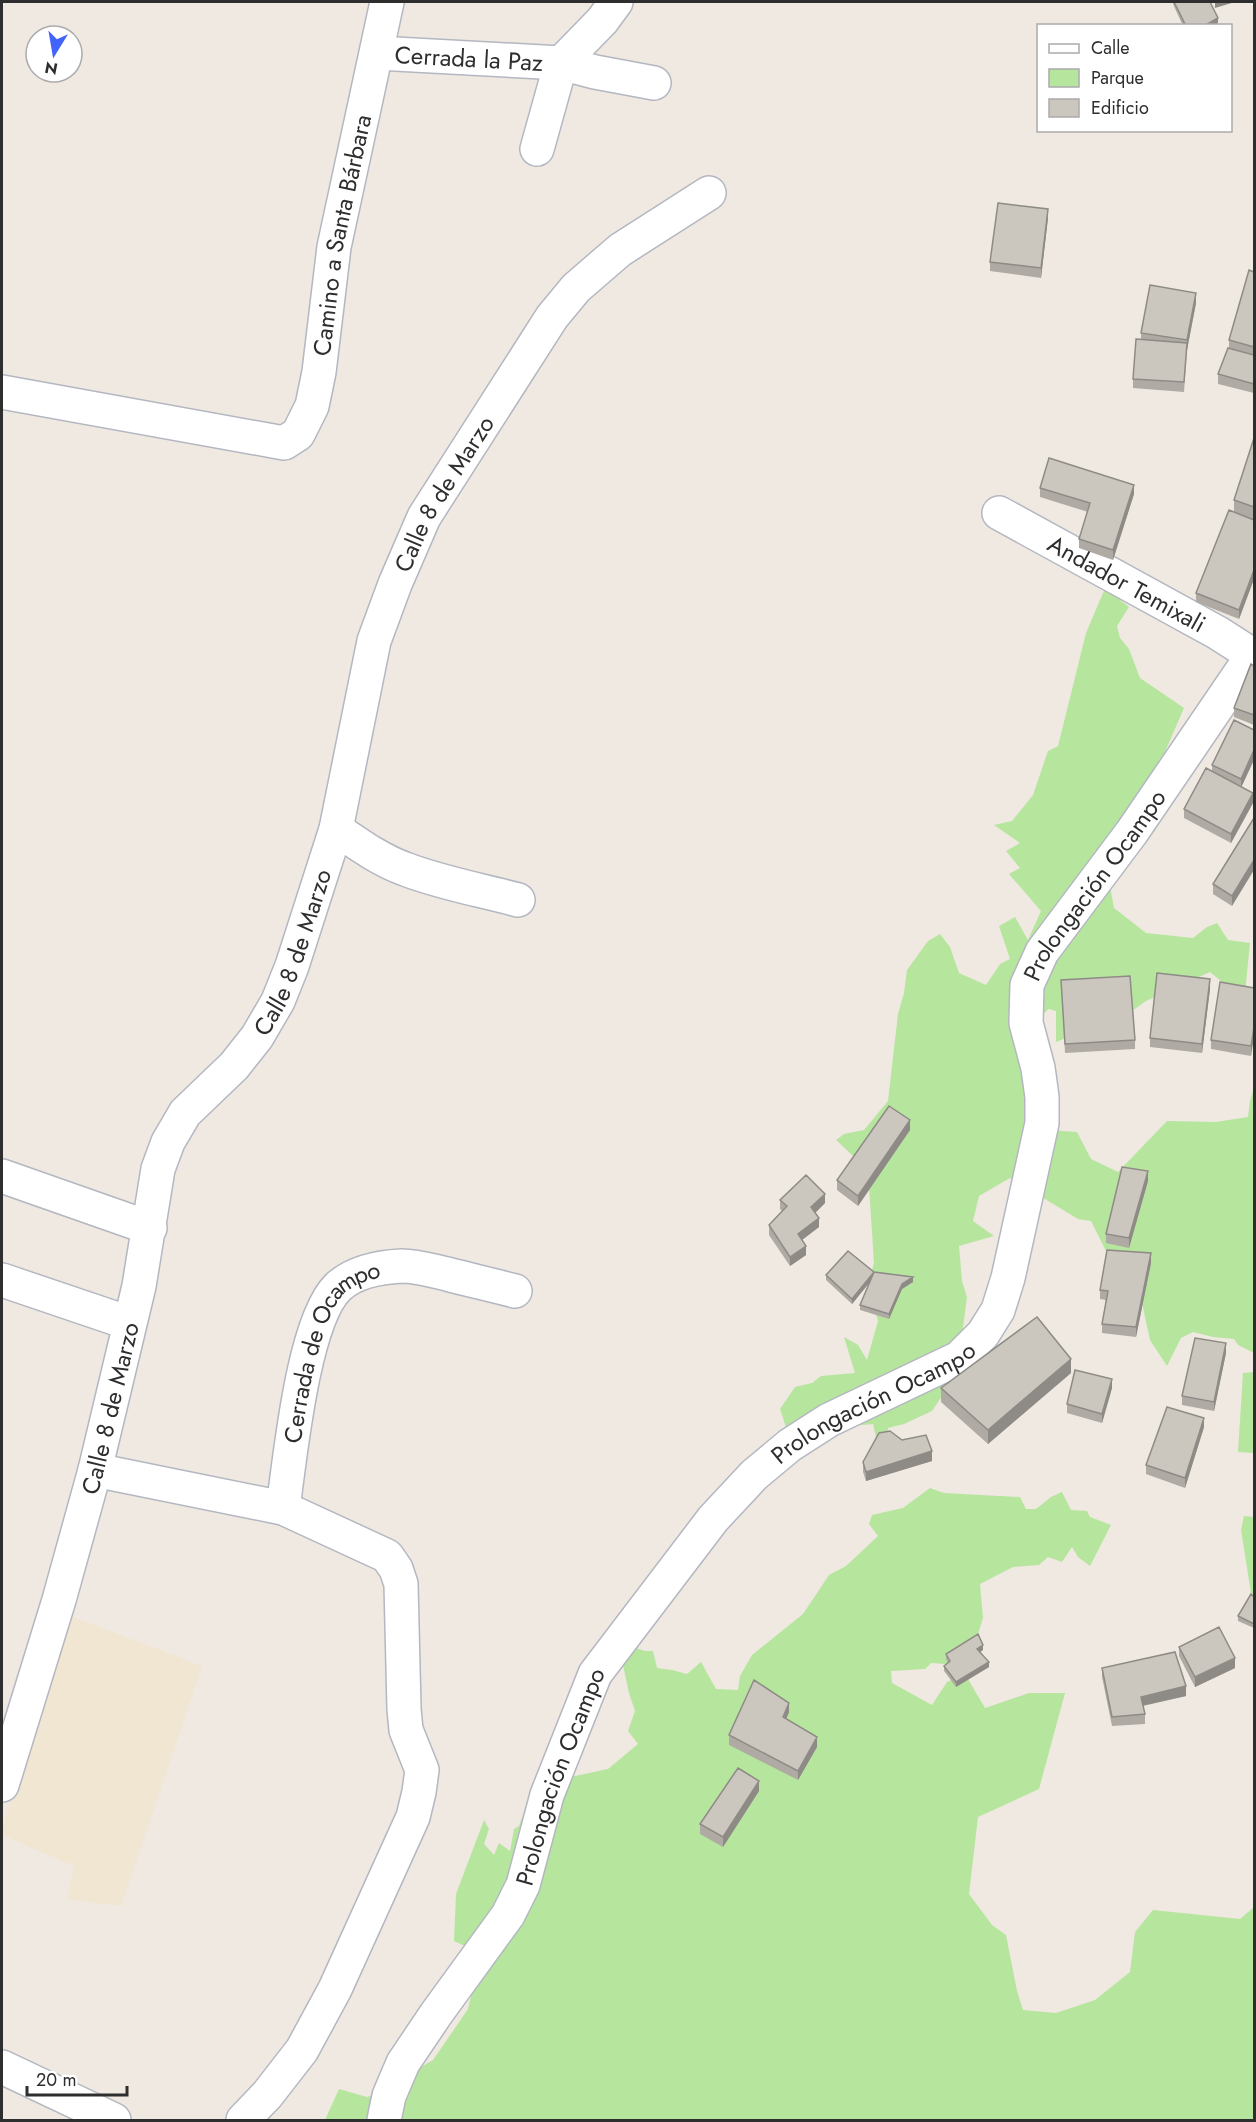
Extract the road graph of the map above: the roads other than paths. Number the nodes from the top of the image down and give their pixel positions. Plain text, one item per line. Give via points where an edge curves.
1 (387, 2) edge
2 (616, 2) edge
3 (377, 53) junction
4 (561, 63) junction
5 (654, 83) dead end
6 (537, 149) dead end
7 (708, 193) dead end
8 (2, 392) edge
9 (999, 513) dead end
10 (1254, 655) edge
11 (336, 829) junction
12 (518, 900) dead end
13 (2, 1176) edge
14 (150, 1228) junction
15 (2, 1280) edge
16 (514, 1290) dead end
17 (129, 1323) junction
18 (95, 1470) junction
19 (283, 1508) junction
20 (2, 1785) edge
21 (2, 2067) edge
22 (114, 2121) edge
23 (243, 2121) edge
24 (384, 2121) edge

1 - 3 street, Camino a Santa Bárbara
2 - 4 street
3 - 4 street, Cerrada la Paz
3 - 8 street, Camino a Santa Bárbara via 334,246 319,372 312,405 298,434 284,443
4 - 5 street, Cerrada la Paz
4 - 6 street, Cerrada la Paz
7 - 11 street, Calle 8 de Marzo via 620,250 576,288 552,317 424,517 374,641
9 - 10 street, Andador Temixali
10 - 24 street, Prolongación Ocampo via 1132,832 1042,952 1027,986 1026,1023 1038,1068 1042,1123 998,1310 983,1334 959,1358 829,1420 790,1444 754,1476 712,1519 594,1674 547,1795 523,1885 508,1915 403,2063 389,2096
11 - 12 street via 404,869
11 - 14 street, Calle 8 de Marzo via 278,1001 234,1066 185,1113 174,1132 158,1169
13 - 14 street
14 - 17 street, Calle 8 de Marzo
15 - 17 street
16 - 19 street, Cerrada de Ocampo via 404,1266 359,1275 338,1287 325,1306 310,1344
17 - 18 street, Calle 8 de Marzo
18 - 19 street
18 - 20 street, Calle 8 de Marzo
19 - 23 street via 387,1556 396,1569 403,1592 406,1730 422,1770 415,1809 334,1989 302,2050
21 - 22 street

